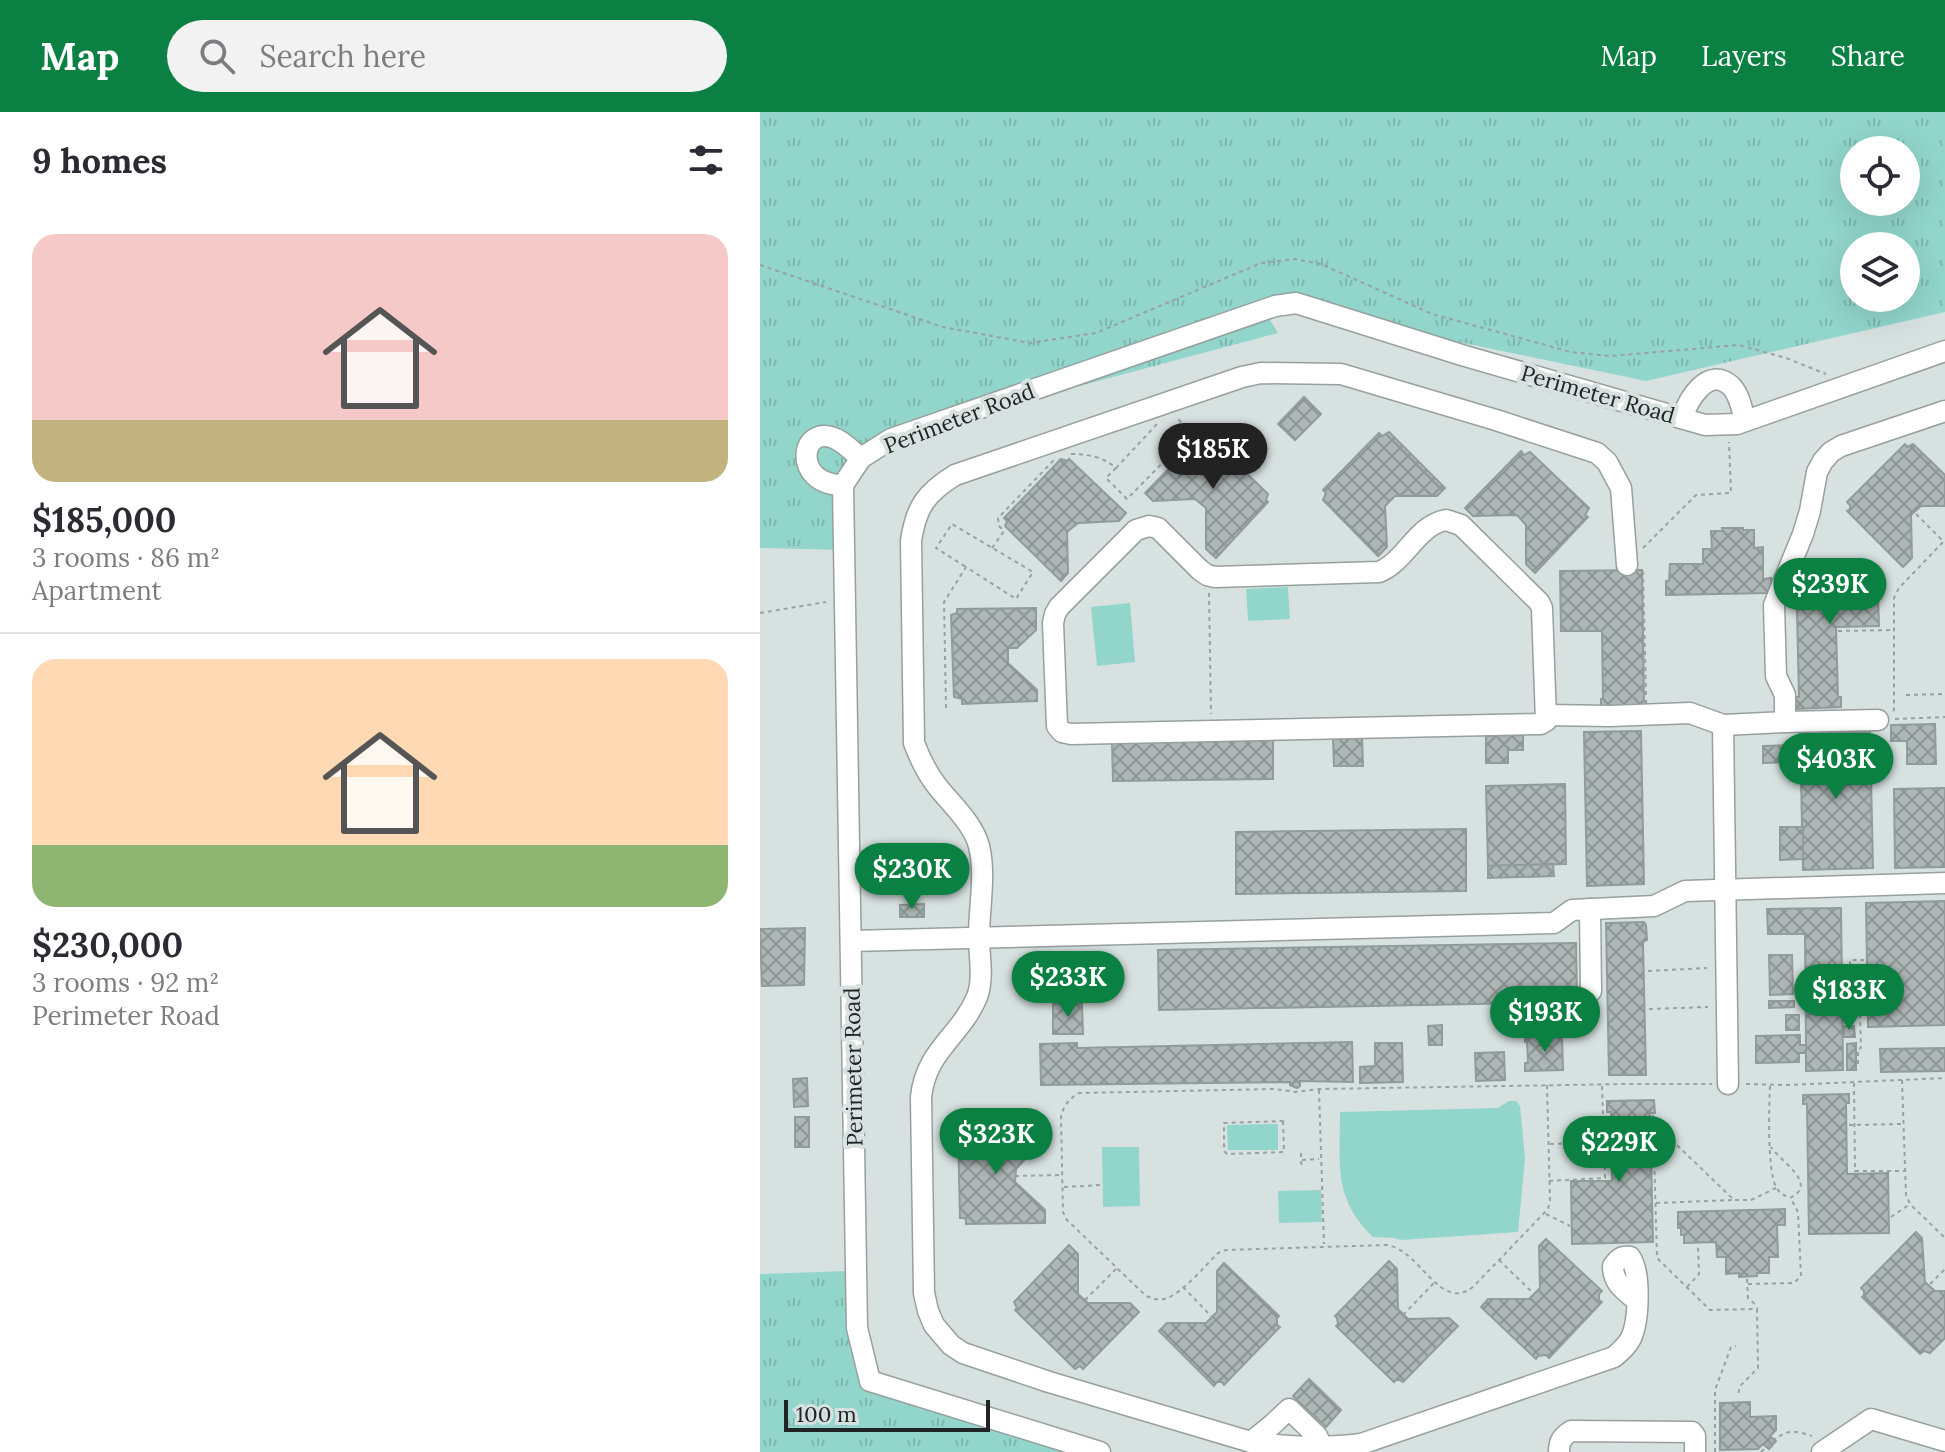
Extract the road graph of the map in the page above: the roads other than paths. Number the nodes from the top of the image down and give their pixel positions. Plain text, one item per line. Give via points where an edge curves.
1 (1945, 351) edge
2 (1945, 411) edge
3 (1682, 418) junction
4 (1737, 423) junction
5 (861, 458) junction
6 (843, 485) junction
7 (1635, 564) road end
8 (1546, 715) junction
9 (1878, 720) road end
10 (1785, 722) junction
11 (1723, 725) junction
12 (1945, 883) edge
13 (1727, 890) junction
14 (1590, 909) junction
15 (979, 937) junction
16 (851, 941) junction
17 (1591, 991) dead end
18 (1728, 1084) dead end
19 (1636, 1300) dead end
20 (1945, 1441) edge
21 (1251, 1442) junction
22 (1322, 1447) junction
23 (1825, 1450) edge
24 (1100, 1452) edge
25 (1559, 1452) edge
26 (1695, 1452) edge

1 - 4 street, Perimeter Road
2 - 10 street via 1841,446 1817,472 1803,534 1774,605 1776,676 1785,695
3 - 4 street, Perimeter Road via 1705,425
3 - 4 street via 1696,391 1708,381 1721,380 1738,398
3 - 5 street, Perimeter Road via 1296,303 891,439
5 - 6 street, Perimeter Road
5 - 6 street via 828,437 809,445 805,454 812,472
6 - 16 street, Perimeter Road
7 - 15 street via 1621,488 1597,453 1341,374 1242,377 955,475 929,494 914,522 913,726 922,764 978,845
8 - 8 street via 1542,608 1453,521 1432,525 1379,572 1215,577 1200,570 1158,528 1142,527 1059,607 1053,623 1055,718 1062,732 1071,734 1541,724
8 - 11 street via 1690,713
9 - 10 street
10 - 11 street
11 - 13 street
12 - 13 street
13 - 14 street via 1685,891 1654,906
13 - 18 street
14 - 15 street via 1572,910 1554,923
14 - 17 street
15 - 16 street
15 - 21 street via 977,997 930,1063 921,1097 924,1293 934,1325 963,1353
16 - 24 street, Perimeter Road via 857,1328 870,1381
19 - 22 street via 1629,1341 1604,1362 1361,1444
20 - 23 street via 1871,1419
21 - 22 street
21 - 22 street via 1289,1409
25 - 26 street via 1571,1431 1692,1432

